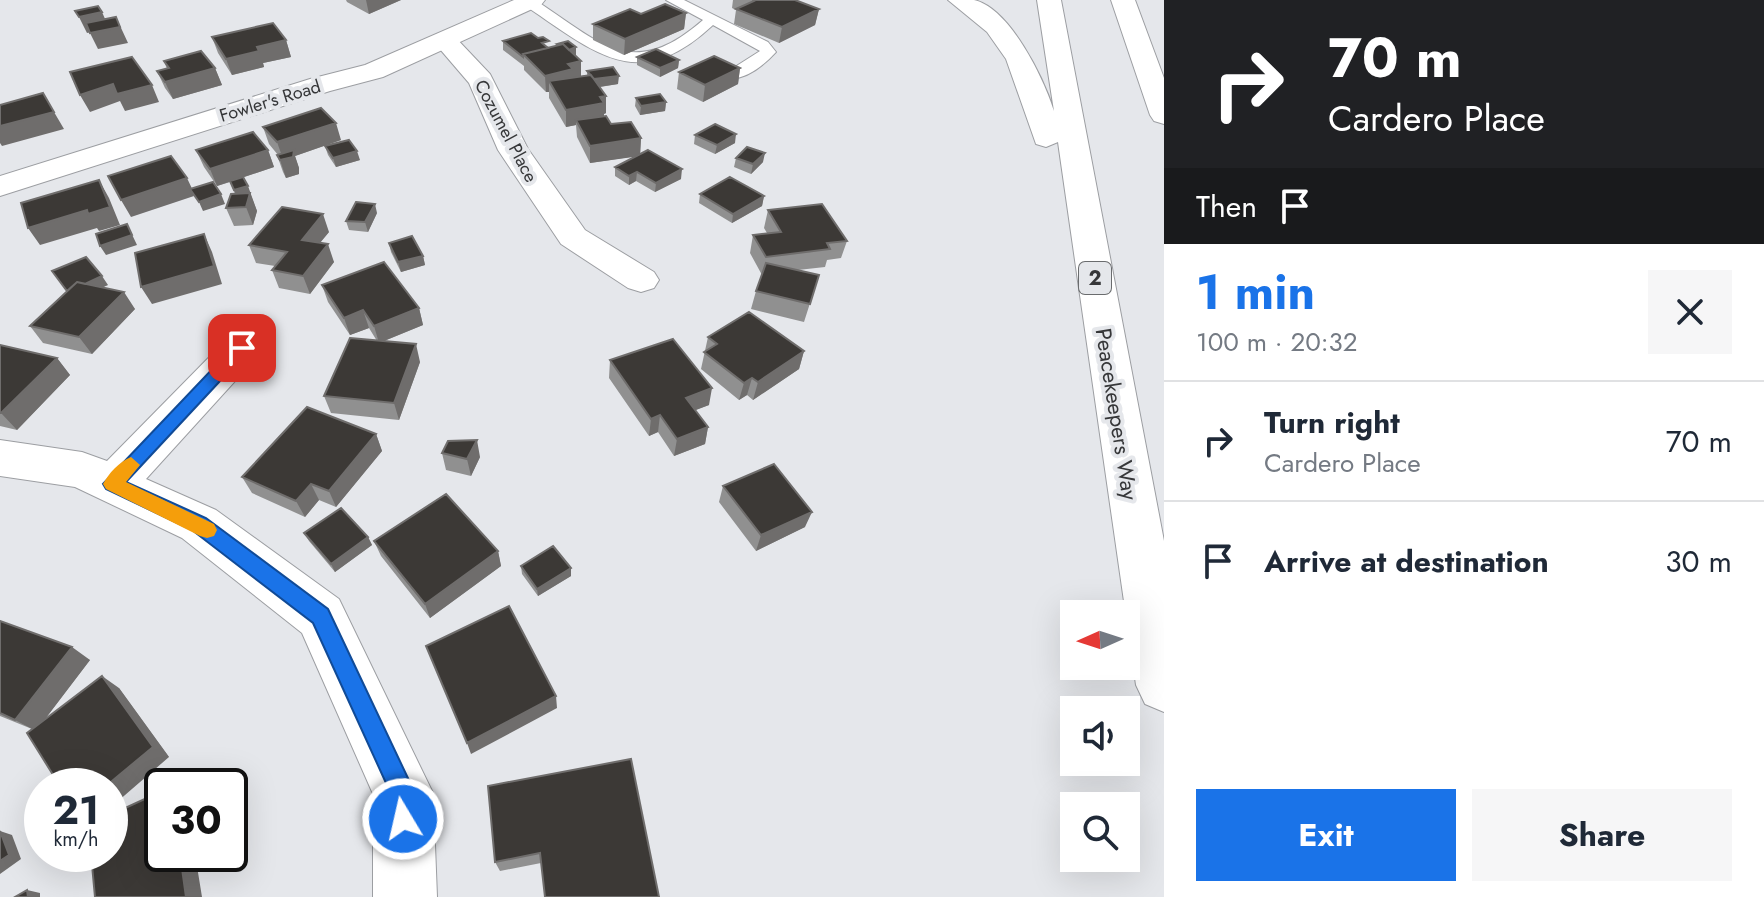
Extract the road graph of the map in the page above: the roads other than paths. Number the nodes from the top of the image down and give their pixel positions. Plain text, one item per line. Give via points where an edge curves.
1 (673, 0) edge
2 (960, 0) edge
3 (1049, 0) edge
4 (1123, 0) edge
5 (531, 1) edge
6 (712, 19) junction
7 (445, 41) junction
8 (733, 75) edge
9 (1164, 115) edge
10 (0, 186) edge
11 (641, 280) dead end
12 (242, 348) dead end
13 (0, 458) edge
14 (113, 484) junction
15 (1140, 557) junction
16 (1164, 685) edge
17 (405, 897) edge

1 - 6 lane
2 - 15 main road via 994,26 1018,53 1032,80
3 - 15 main road, Peacekeepers Way / 2
4 - 9 main road
5 - 6 lane via 612,53 631,59 685,43
5 - 7 main road, Fowler's Road
6 - 8 lane via 768,52
7 - 10 main road, Fowler's Road via 374,71
7 - 11 main road, Cozumel Place via 481,80 513,150 573,237
12 - 14 main road
13 - 14 main road via 82,470
14 - 17 main road via 199,524 321,616 403,793
15 - 16 main road, Peacekeepers Way / 2

